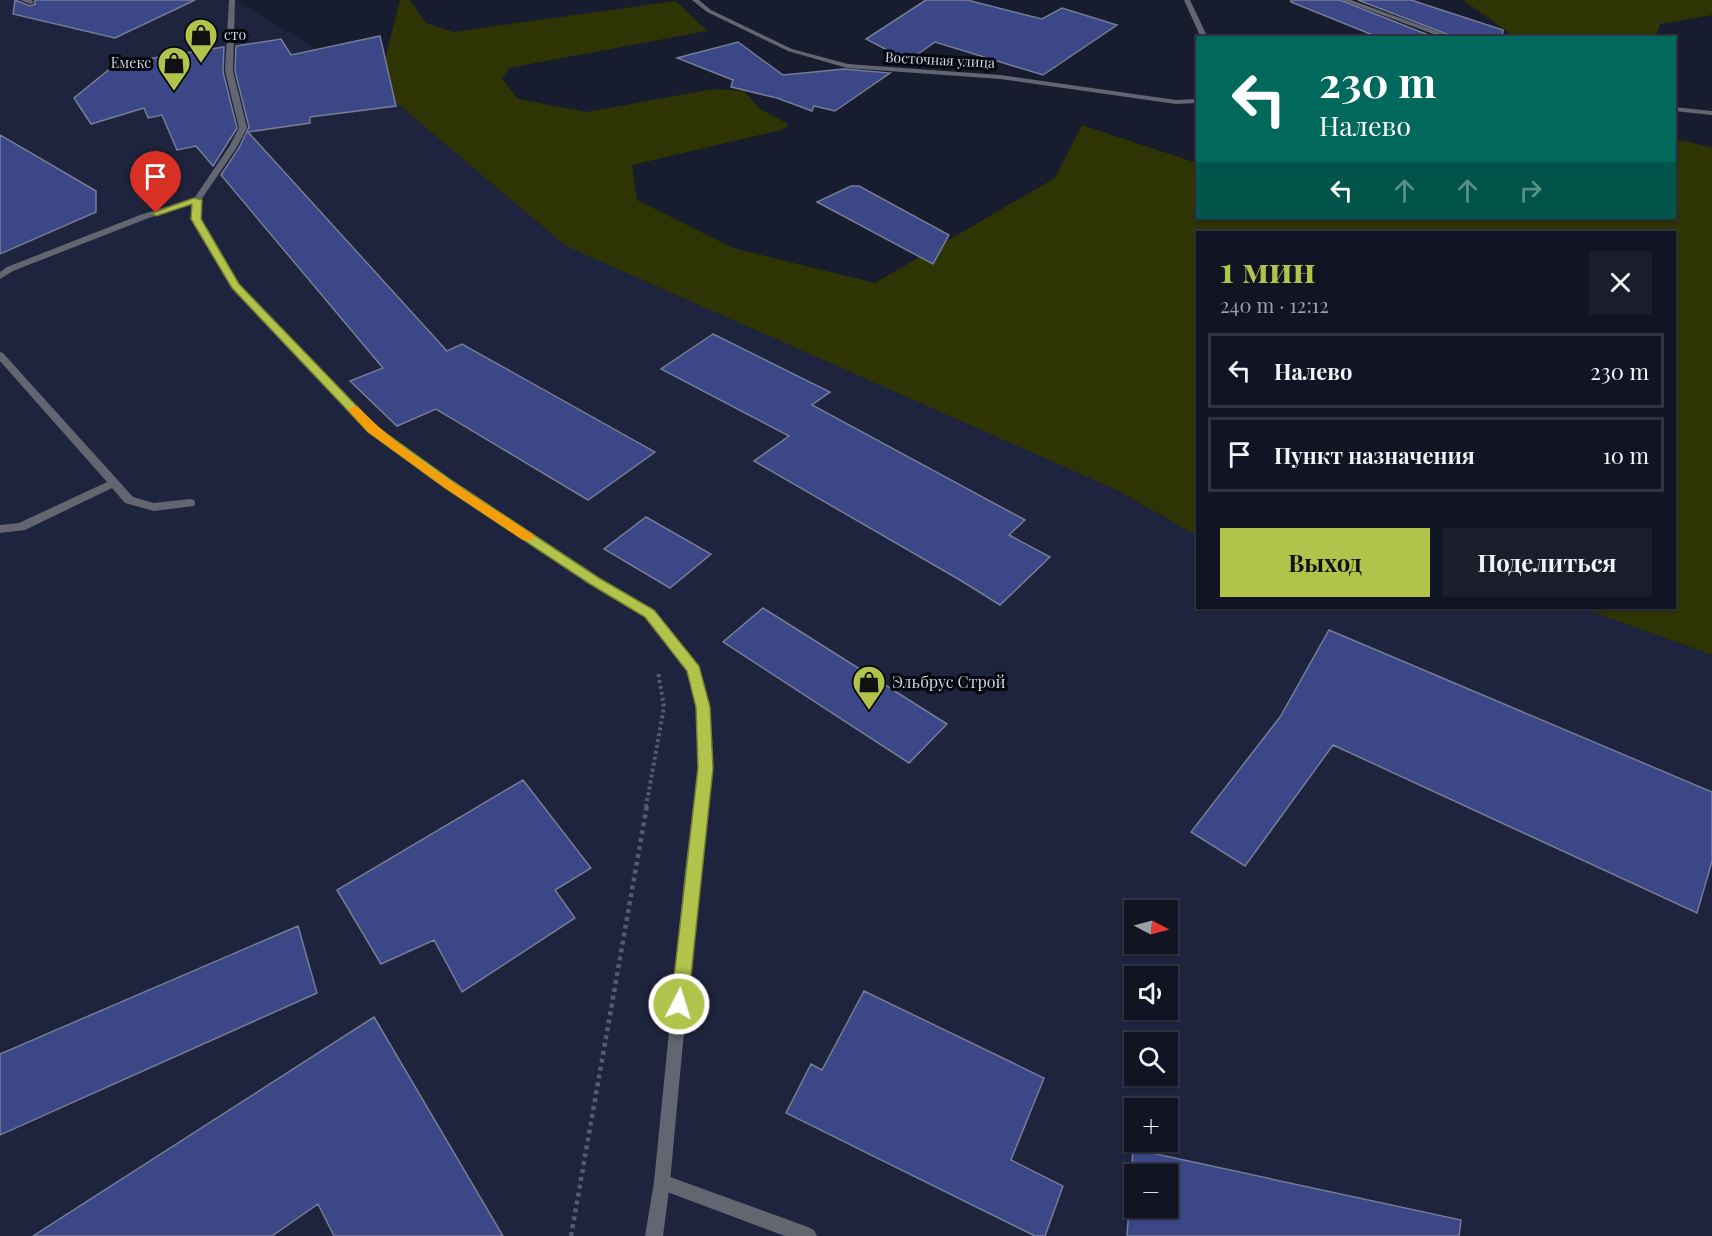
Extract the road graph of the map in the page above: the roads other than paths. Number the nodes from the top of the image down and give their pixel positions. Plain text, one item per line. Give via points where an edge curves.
1 (23, 0) edge
2 (232, 0) edge
3 (695, 0) edge
4 (1187, 0) edge
5 (1345, 0) edge
6 (32, 2) dead end
7 (1203, 36) edge
8 (1446, 36) edge
9 (1196, 101) edge
10 (1676, 109) edge
11 (1712, 113) edge
12 (197, 200) junction
13 (0, 276) edge
14 (0, 355) edge
15 (114, 483) junction
16 (190, 503) dead end
17 (0, 529) edge
18 (662, 1182) junction
19 (654, 1236) edge
20 (808, 1236) edge

1 - 6 street
2 - 12 street via 229,71 243,128
3 - 9 street, Восточная улица via 709,11 790,50 847,66 1000,77 1176,102
4 - 7 street
5 - 8 street
10 - 11 street
12 - 13 street via 120,226
12 - 18 street via 196,219 235,285 372,429 450,485 650,614 694,670 703,707 705,768
14 - 15 street
15 - 16 street via 129,500 154,507
15 - 17 street via 21,527
18 - 19 street
18 - 20 street

